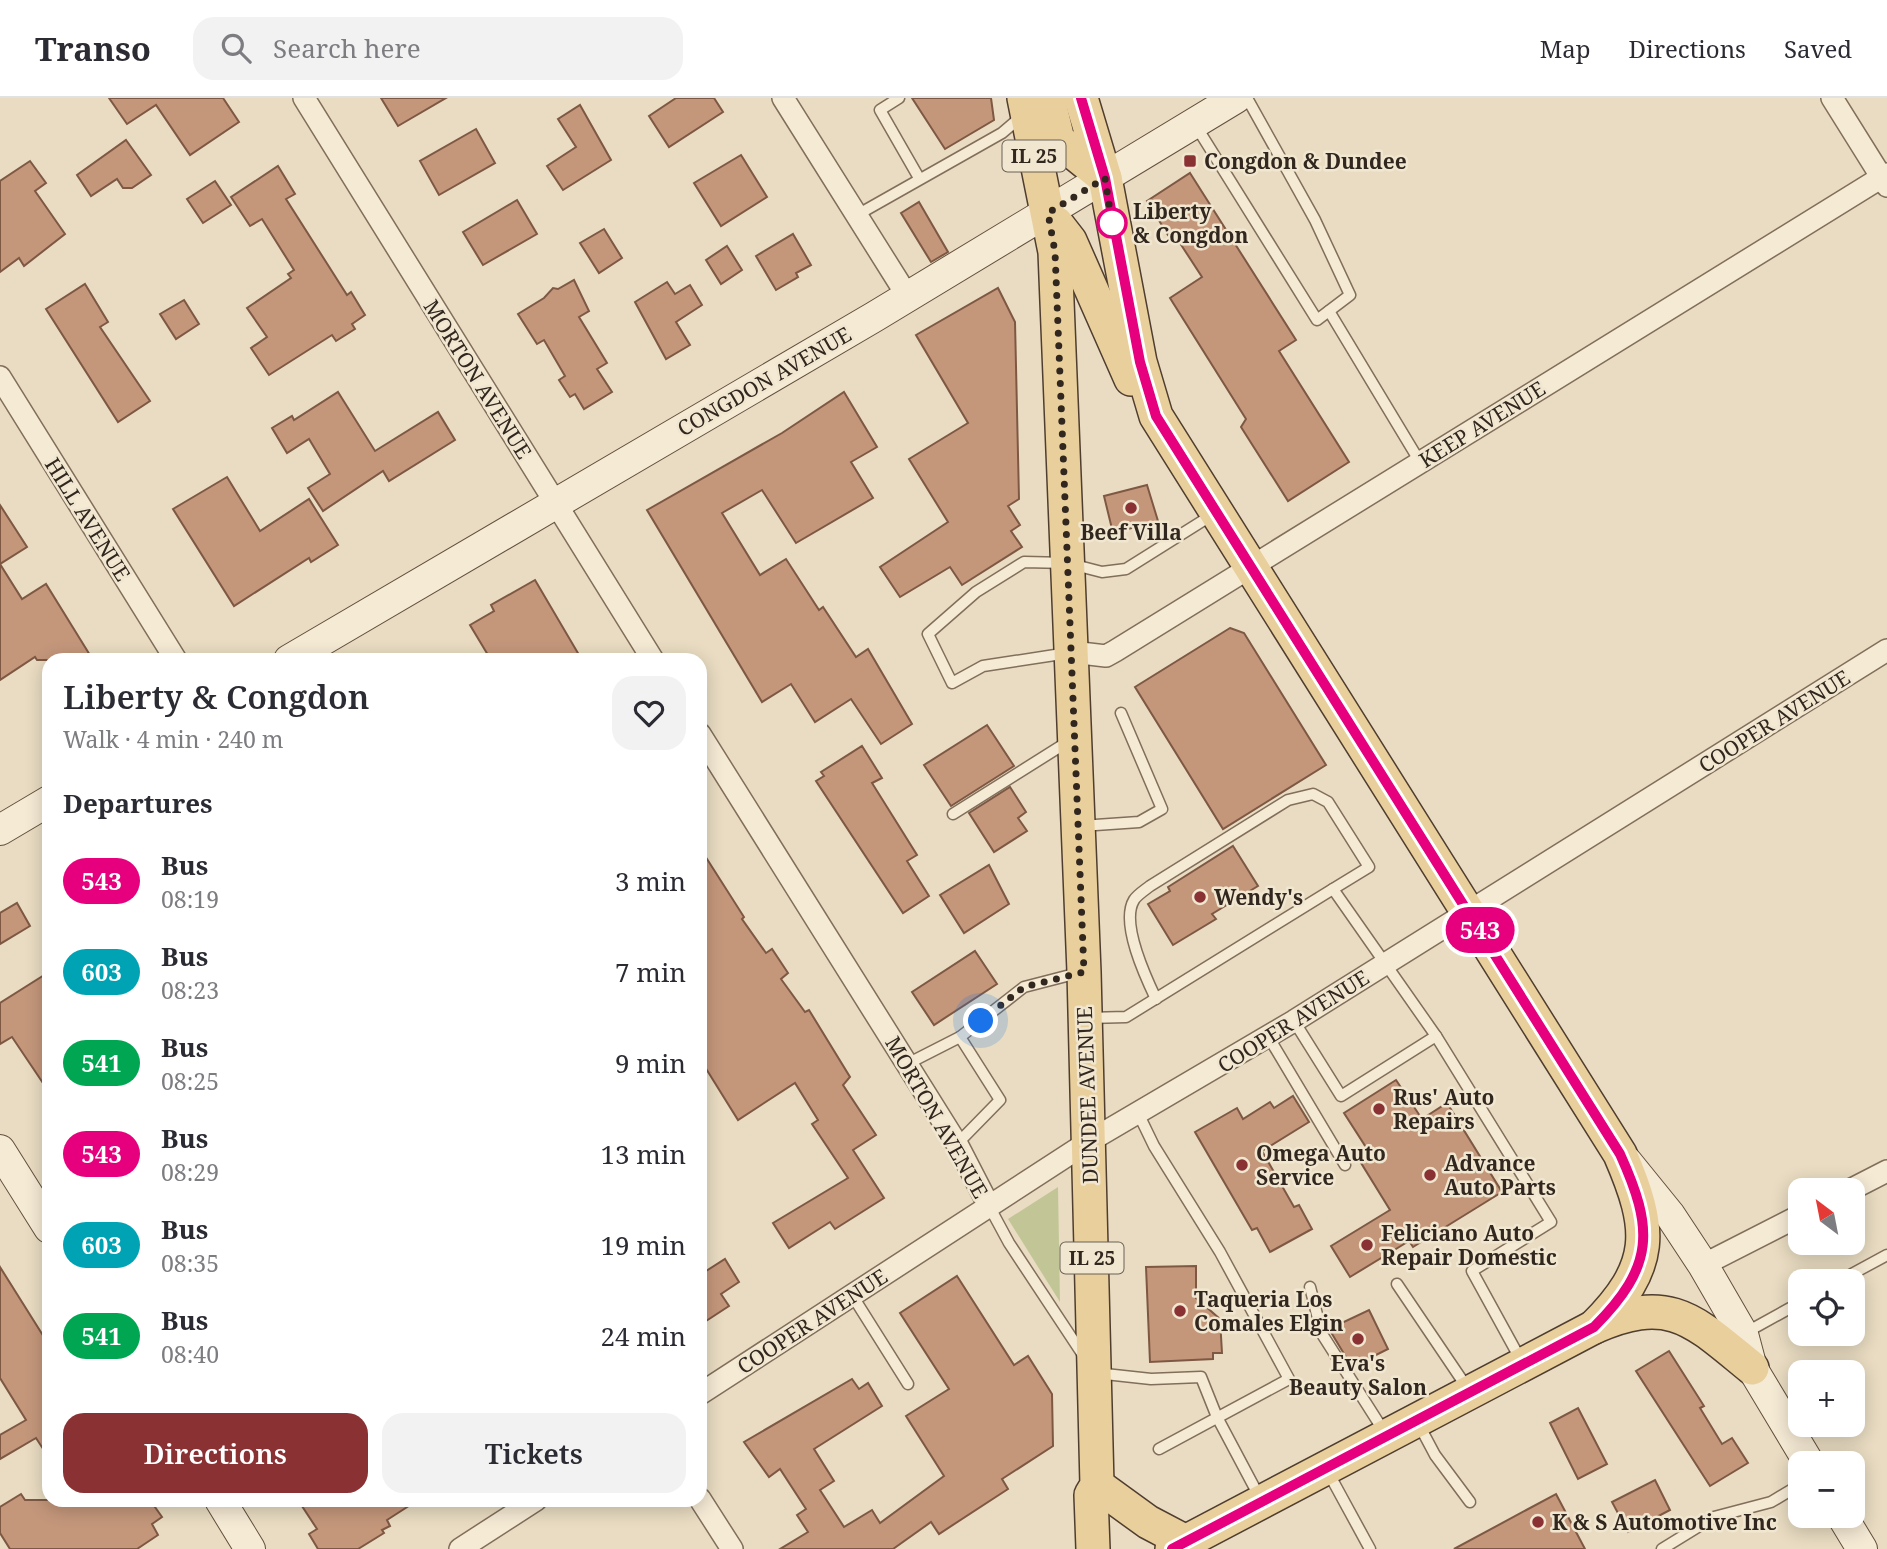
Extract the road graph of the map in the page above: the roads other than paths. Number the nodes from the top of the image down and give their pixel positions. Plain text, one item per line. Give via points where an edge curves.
1 (304, 98) edge
2 (783, 98) edge
3 (899, 98) edge
4 (1081, 98) edge
5 (1236, 98) edge
6 (1247, 98) edge
7 (1832, 98) edge
8 (1033, 103) edge
9 (1194, 123) junction
10 (919, 178) junction
11 (1105, 178) junction
12 (1885, 180) edge
13 (1048, 213) junction
14 (857, 215) junction
15 (908, 297) junction
16 (1329, 311) junction
17 (0, 377) edge
18 (1156, 416) junction
19 (1420, 462) junction
20 (555, 503) junction
21 (1217, 511) junction
22 (1067, 563) junction
23 (1251, 565) junction
24 (1887, 650) edge
25 (172, 653) edge
26 (301, 653) edge
27 (649, 653) edge
28 (1072, 653) junction
29 (1121, 713) dead end
30 (1074, 738) junction
31 (707, 745) edge
32 (42, 805) edge
33 (953, 814) dead end
34 (1078, 827) junction
35 (0, 830) edge
36 (1333, 889) junction
37 (1469, 912) junction
38 (1385, 963) junction
39 (1084, 972) junction
40 (1156, 999) junction
41 (1085, 1018) junction
42 (1294, 1021) junction
43 (1268, 1036) junction
44 (1436, 1036) junction
45 (960, 1037) junction
46 (907, 1064) junction
47 (1139, 1115) junction
48 (1088, 1142) junction
49 (957, 1144) junction
50 (0, 1150) edge
51 (1620, 1154) junction
52 (1345, 1165) dead end
53 (1886, 1175) edge
54 (1866, 1183) edge
55 (989, 1206) junction
56 (42, 1217) edge
57 (1788, 1222) edge
58 (1887, 1255) edge
59 (1703, 1265) junction
60 (1861, 1269) edge
61 (1397, 1284) dead end
62 (1310, 1287) dead end
63 (852, 1295) junction
64 (1788, 1310) edge
65 (1594, 1327) junction
66 (1743, 1334) junction
67 (1523, 1364) junction
68 (1752, 1368) junction
69 (1096, 1373) junction
70 (908, 1384) dead end
71 (707, 1389) edge
72 (1470, 1392) junction
73 (1217, 1418) junction
74 (1416, 1420) junction
75 (1387, 1436) junction
76 (1159, 1449) dead end
77 (1802, 1451) edge
78 (1326, 1468) junction
79 (1097, 1485) junction
80 (1788, 1492) edge
81 (1262, 1502) junction
82 (1470, 1502) dead end
83 (223, 1507) edge
84 (525, 1507) edge
85 (705, 1507) edge
86 (1849, 1528) edge
87 (1192, 1544) edge
88 (250, 1549) edge
89 (460, 1549) edge
90 (732, 1549) edge
91 (1093, 1549) edge
92 (1370, 1549) edge
93 (1662, 1549) edge
94 (1862, 1549) edge

1 - 20 street, MORTON AVENUE
2 - 14 street
3 - 10 lane via 880,110
4 - 11 main road, IL 25
5 - 9 street, CONGDON AVENUE
6 - 16 lane via 1315,219 1350,295
7 - 12 street
8 - 10 lane via 1002,133
8 - 11 main road via 1058,140
8 - 13 main road, DUNDEE AVENUE / IL 25
9 - 11 street, CONGDON AVENUE
9 - 16 lane via 1317,320
10 - 14 lane
11 - 13 street, CONGDON AVENUE
11 - 18 main road, IL 25 via 1140,362
12 - 19 street, KEEP AVENUE
13 - 15 street, CONGDON AVENUE
13 - 18 main road via 1070,242 1126,373
13 - 22 main road, DUNDEE AVENUE / IL 25 via 1055,252
14 - 15 street
15 - 20 street, CONGDON AVENUE
16 - 19 lane
17 - 25 street, HILL AVENUE
18 - 21 main road, IL 25
19 - 23 street, KEEP AVENUE
20 - 26 street, CONGDON AVENUE
20 - 27 street, MORTON AVENUE
21 - 22 lane via 1126,569 1102,572
21 - 23 main road, IL 25
22 - 28 main road, DUNDEE AVENUE / IL 25
22 - 28 lane via 1024,562 976,592 928,634 952,683 983,666
23 - 28 street, KEEP AVENUE via 1115,652 1106,656
23 - 37 main road, IL 25
24 - 37 street, COOPER AVENUE
28 - 30 main road, DUNDEE AVENUE / IL 25
29 - 34 lane via 1162,809 1139,822
30 - 33 lane
30 - 34 main road, DUNDEE AVENUE / IL 25
31 - 46 street, MORTON AVENUE
32 - 35 street
34 - 39 main road, DUNDEE AVENUE / IL 25
36 - 38 lane
36 - 40 lane
36 - 40 lane via 1369,867 1321,797 1300,795 1258,818 1134,900 1132,933
37 - 38 street, COOPER AVENUE
37 - 51 main road, IL 25
38 - 42 street, COOPER AVENUE
38 - 44 lane
39 - 41 main road, DUNDEE AVENUE / IL 25
39 - 45 lane via 1024,987
40 - 41 lane via 1126,1017
41 - 48 main road, DUNDEE AVENUE / IL 25
42 - 43 street, COOPER AVENUE
42 - 44 lane via 1341,1096
43 - 47 street, COOPER AVENUE
43 - 52 lane
44 - 67 lane via 1551,1222 1472,1271
45 - 46 lane
45 - 49 lane via 1000,1100
46 - 49 street, MORTON AVENUE
47 - 48 street, COOPER AVENUE
47 - 73 lane via 1289,1379
48 - 55 street, COOPER AVENUE
48 - 69 main road, DUNDEE AVENUE / IL 25
49 - 55 street, MORTON AVENUE
50 - 56 street
51 - 59 street, IL 25 via 1670,1214
51 - 65 main road via 1636,1193 1645,1240 1631,1282
53 - 54 street
55 - 63 street, COOPER AVENUE
55 - 69 lane, MORTON AVENUE via 1016,1255
57 - 59 street
58 - 60 lane
59 - 66 street, IL 25
61 - 72 lane
62 - 75 lane via 1322,1334
63 - 70 lane
63 - 71 street, COOPER AVENUE
64 - 66 lane
65 - 67 main road
65 - 68 main road via 1634,1312 1678,1315 1705,1330
66 - 68 street, IL 25
67 - 72 main road
68 - 77 street, IL 25
69 - 73 lane via 1150,1379 1201,1377
69 - 79 main road, DUNDEE AVENUE / IL 25
72 - 74 main road
73 - 76 lane
73 - 81 lane
74 - 75 main road
74 - 82 lane
75 - 78 main road
78 - 81 main road
78 - 92 lane
79 - 87 main road via 1149,1522
79 - 91 main road, DUNDEE AVENUE / IL 25 via 1091,1495
80 - 93 lane via 1771,1502 1714,1517
81 - 87 main road
83 - 88 street
84 - 89 street
85 - 90 street
86 - 94 street

